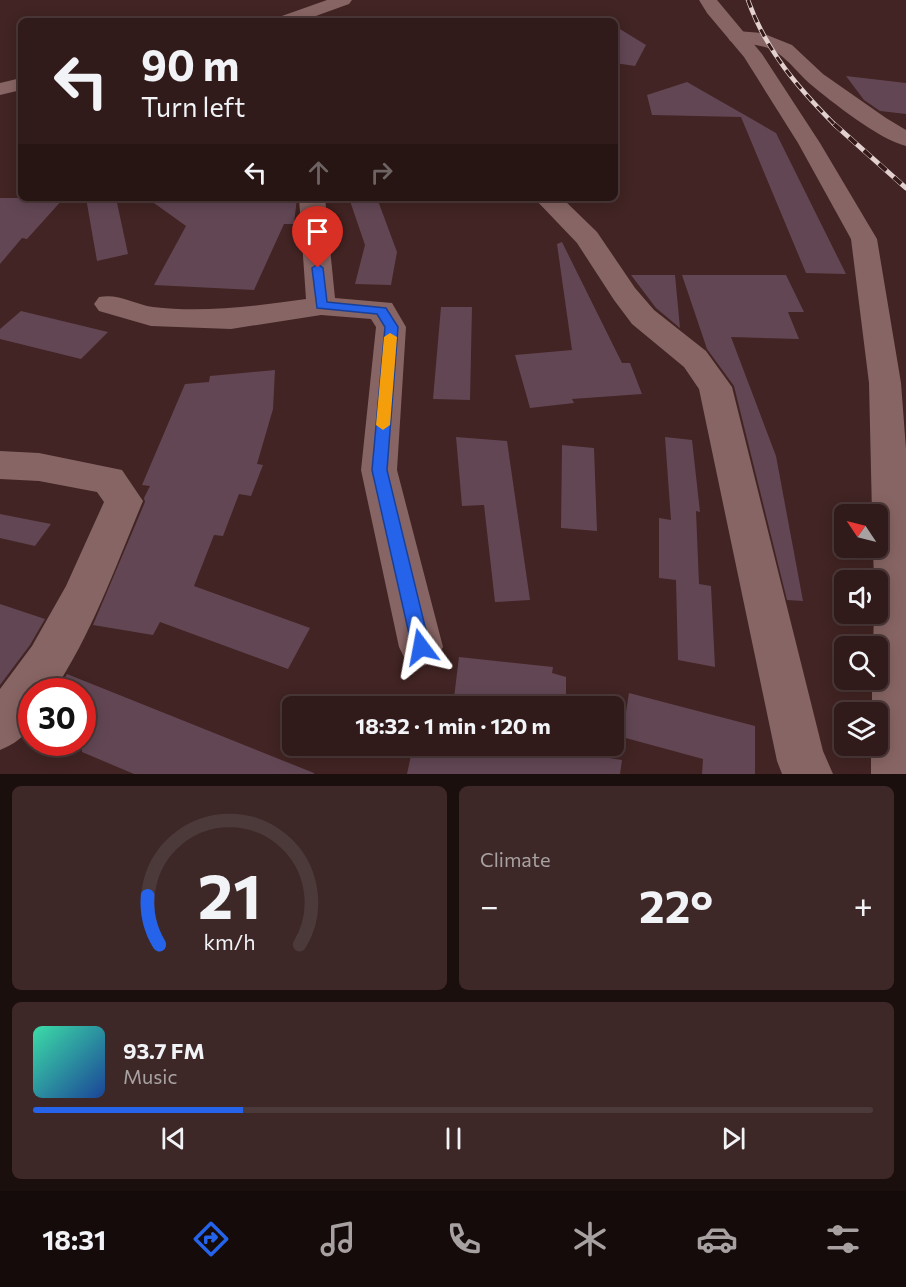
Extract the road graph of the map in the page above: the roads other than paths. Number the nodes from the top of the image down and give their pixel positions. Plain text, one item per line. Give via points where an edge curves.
1 (343, 0) edge
2 (708, 0) edge
3 (302, 18) edge
4 (737, 37) junction
5 (18, 85) edge
6 (0, 89) edge
7 (906, 140) edge
8 (312, 201) edge
9 (550, 201) edge
10 (109, 304) dead end
11 (321, 306) junction
12 (0, 465) edge
13 (421, 647) dead end
14 (0, 727) edge
15 (809, 774) edge
16 (895, 774) edge

1 - 3 street
2 - 4 street
4 - 7 street via 762,39 785,48 816,78
4 - 16 street via 809,143 864,240 885,383 895,587
5 - 6 street
8 - 11 street
9 - 15 street via 588,238 643,317 695,359 715,387 801,761
10 - 11 street via 151,316 231,319
11 - 13 street via 381,310 391,327 379,470
12 - 14 street via 39,467 109,480 124,501 48,661

